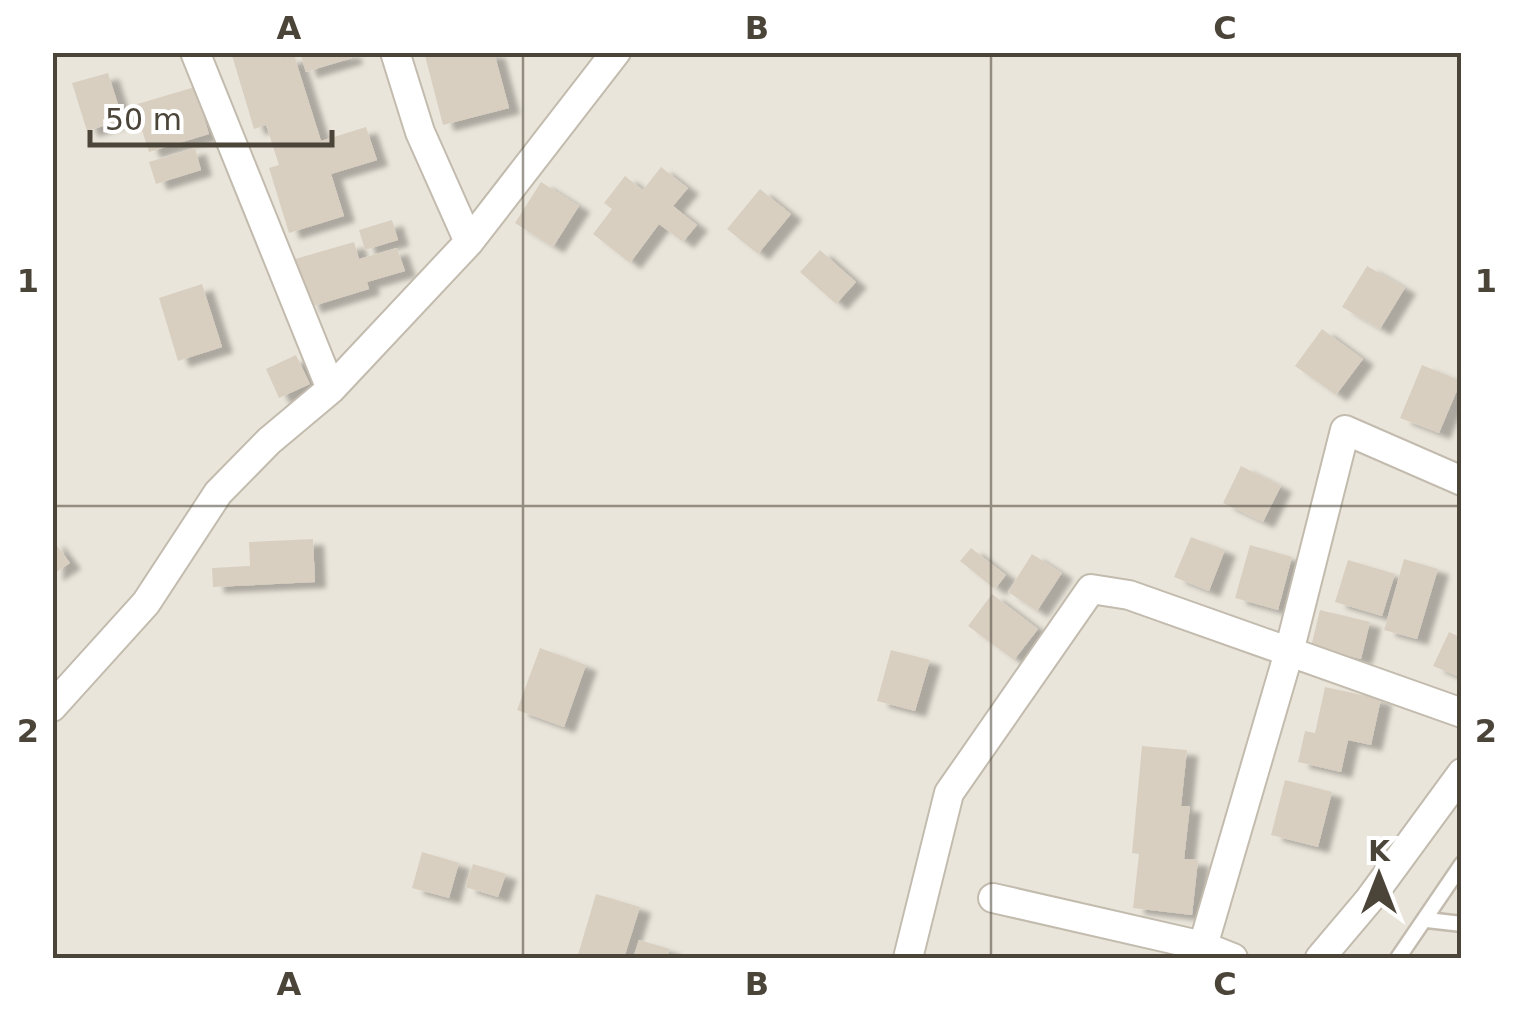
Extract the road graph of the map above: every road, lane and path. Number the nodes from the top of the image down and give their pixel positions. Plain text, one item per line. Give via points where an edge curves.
1 (194, 52) edge
2 (395, 52) edge
3 (616, 52) edge
4 (469, 242) junction
5 (331, 389) junction
6 (1462, 481) edge
7 (1290, 652) junction
8 (52, 707) edge
9 (1462, 713) edge
10 (1462, 774) edge
11 (1462, 864) edge
12 (993, 898) dead end
13 (1427, 920) junction
14 (1462, 924) edge
15 (1203, 946) junction
16 (908, 958) edge
17 (1232, 958) edge
18 (1320, 958) edge
19 (1398, 958) edge

1 - 5 street
2 - 4 street via 420,132
3 - 4 street
4 - 5 street
5 - 8 street via 218,493 146,603
6 - 7 street via 1345,430
7 - 9 street
7 - 15 street
7 - 16 street via 1129,595 1091,590 949,793
10 - 18 street
11 - 13 lane
12 - 15 street
13 - 14 lane
13 - 19 lane
15 - 17 street

